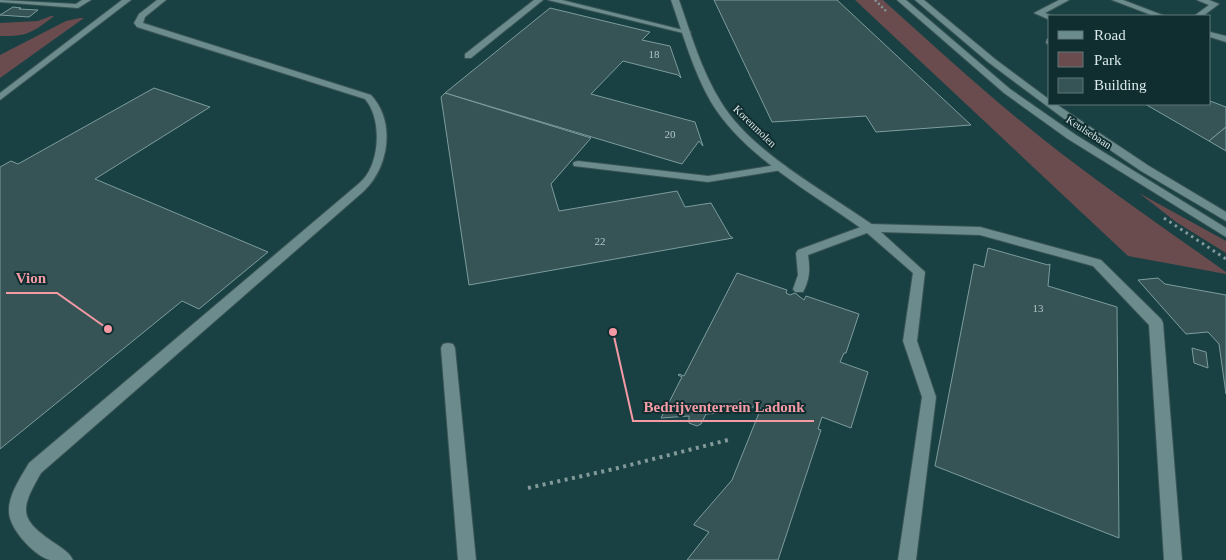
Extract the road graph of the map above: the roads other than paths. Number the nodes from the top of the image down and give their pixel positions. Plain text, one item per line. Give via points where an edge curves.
1 (0, 0) edge
2 (87, 0) edge
3 (162, 0) edge
4 (539, 0) edge
5 (552, 0) edge
6 (675, 0) edge
7 (901, 0) edge
8 (919, 0) edge
9 (1065, 0) edge
10 (1116, 0) edge
11 (1201, 0) edge
12 (125, 2) edge
13 (1158, 15) edge
14 (1199, 15) edge
15 (1048, 17) edge
16 (687, 32) junction
17 (1211, 34) edge
18 (1226, 39) edge
19 (468, 56) dead end
20 (0, 97) edge
21 (1048, 104) edge
22 (1049, 105) edge
23 (578, 164) dead end
24 (782, 166) junction
25 (1226, 217) edge
26 (869, 228) junction
27 (1226, 233) edge
28 (799, 289) dead end
29 (448, 348) dead end
30 (64, 560) edge
31 (466, 560) edge
32 (907, 560) edge
33 (1173, 560) edge

1 - 2 main road via 78,6
3 - 30 main road via 142,16 140,25 368,97 376,104 378,112 379,159 373,175 355,193 35,468 16,502 15,517 22,530
4 - 19 main road
5 - 16 main road
6 - 16 main road, Korenmolen
7 - 27 main road, Keulsebaan via 1028,106
8 - 21 main road, Keulsebaan via 985,57
9 - 15 main road via 1038,13
10 - 13 main road
11 - 14 main road via 1214,4
12 - 20 main road
16 - 24 main road, Korenmolen via 705,82 724,115
17 - 18 main road
22 - 25 main road, Keulsebaan via 1112,149
23 - 24 main road via 708,180
24 - 26 main road, Korenmolen
26 - 28 main road via 802,253 804,275
26 - 32 main road, Korenmolen via 919,272 910,341 929,398
26 - 33 main road via 980,230 1097,263 1156,323
29 - 31 main road

